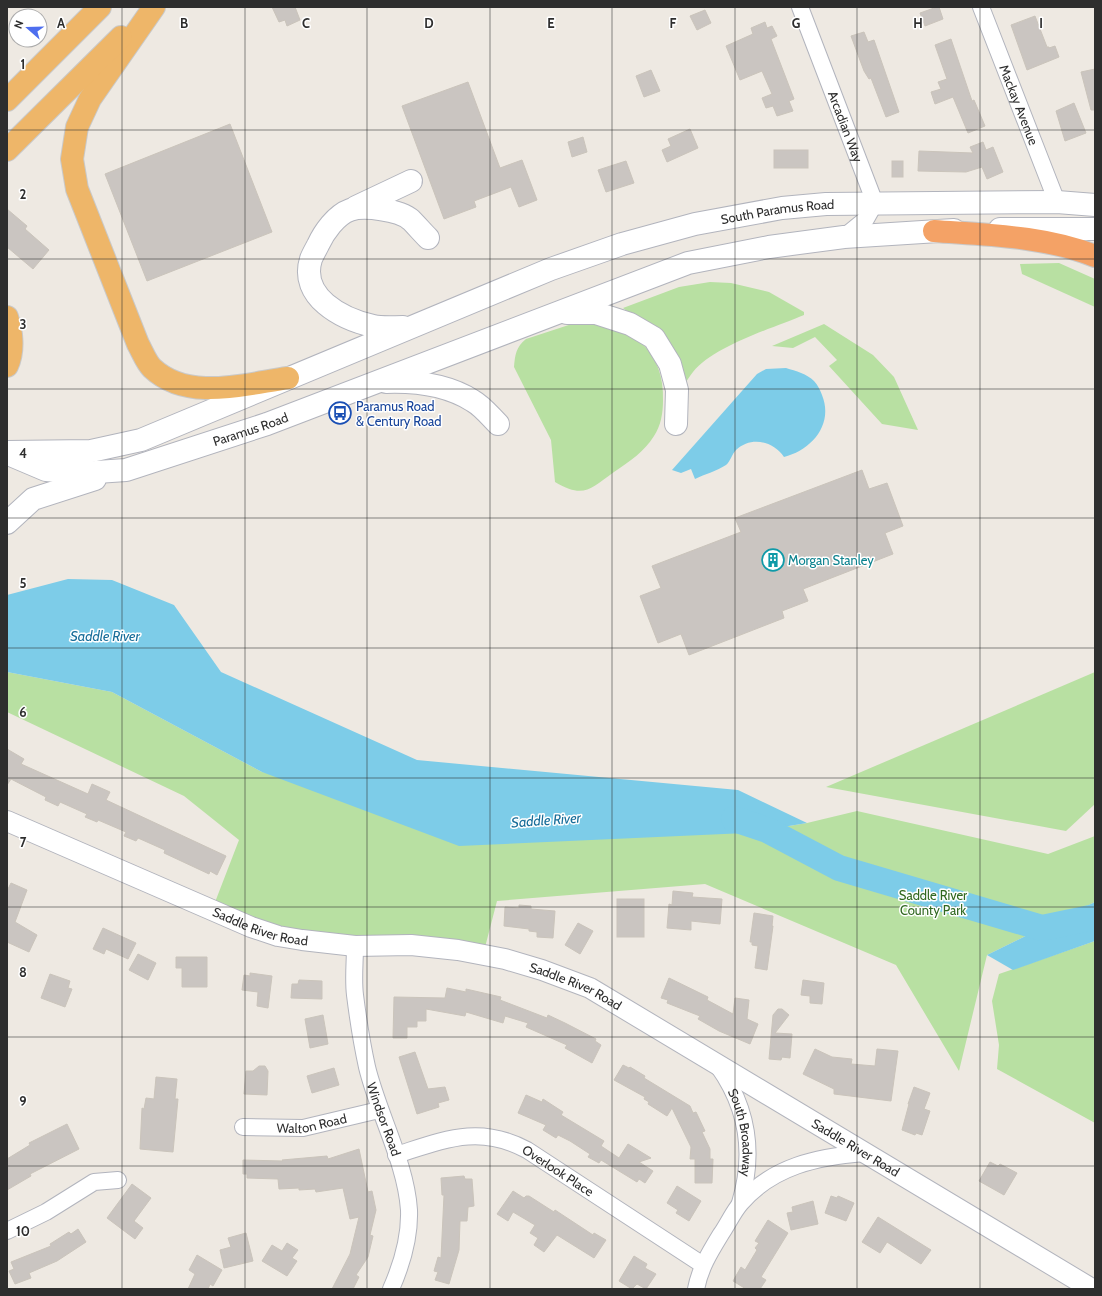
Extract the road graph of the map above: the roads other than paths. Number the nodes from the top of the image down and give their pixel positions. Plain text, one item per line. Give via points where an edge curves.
1 (100, 7) edge
2 (150, 7) edge
3 (154, 7) edge
4 (800, 7) edge
5 (981, 7) edge
6 (7, 100) edge
7 (7, 150) edge
8 (411, 181) dead end
9 (1057, 202) junction
10 (875, 203) junction
11 (1095, 205) edge
12 (350, 210) junction
13 (1095, 229) edge
14 (934, 231) junction
15 (844, 237) junction
16 (428, 238) dead end
17 (1095, 256) edge
18 (474, 301) joint
19 (555, 313) junction
20 (7, 317) edge
21 (408, 328) junction
22 (7, 366) edge
23 (288, 378) junction
24 (375, 382) junction
25 (498, 424) dead end
26 (676, 424) dead end
27 (7, 453) edge
28 (126, 470) junction
29 (7, 523) edge
30 (7, 822) edge
31 (355, 946) junction
32 (717, 1064) junction
33 (379, 1110) junction
34 (243, 1127) dead end
35 (864, 1153) junction
36 (396, 1155) junction
37 (118, 1180) dead end
38 (740, 1204) junction
39 (7, 1231) edge
40 (703, 1265) junction
41 (391, 1289) edge
42 (696, 1289) edge
43 (1092, 1289) edge

1 - 6 highway
2 - 7 highway
3 - 23 highway via 90,99 77,127 72,158 78,189 138,344 152,368 172,381 194,388 221,388
4 - 10 street, Arcadian Way
5 - 9 street, Mackay Avenue
8 - 12 main road
9 - 10 main road, South Paramus Road
9 - 11 main road, South Paramus Road
10 - 15 street via 866,219
10 - 18 main road, South Paramus Road via 782,208 694,224 576,260
12 - 16 main road via 371,208 393,212 410,219
12 - 21 main road via 332,223 311,259 310,278 314,290 322,302 333,311 350,319 374,326
13 - 14 main road
14 - 15 main road
14 - 17 highway via 996,235 1049,243
15 - 19 main road via 769,247 688,263
18 - 21 main road, Paramus Road
19 - 24 main road, Paramus Road
19 - 26 main road via 596,313 630,324 654,338 670,364 677,390
20 - 22 highway via 11,330 11,358
21 - 23 main road, Paramus Road
23 - 27 main road, Paramus Road via 141,440 90,451
24 - 25 main road via 407,381 449,389 474,401
24 - 28 main road, Paramus Road via 267,424
27 - 28 main road, Paramus Road via 46,470 82,473
28 - 29 main road via 33,500
30 - 31 street, Saddle River Road via 251,927 278,936
31 - 32 street, Saddle River Road via 411,945 458,950 542,970 590,988
31 - 33 street, Windsor Road via 355,994 367,1066
32 - 35 street, Saddle River Road
32 - 38 street, South Broadway via 730,1082 738,1100 748,1142 749,1162
33 - 34 street, Walton Road via 303,1128
33 - 36 street, Windsor Road
35 - 38 street, South Broadway via 842,1155 775,1174
35 - 43 street, Saddle River Road
36 - 40 street, Overlook Place via 462,1136 500,1138 527,1150
36 - 41 street, Windsor Road via 405,1184 409,1210 408,1238
37 - 39 street via 94,1182 46,1212
38 - 40 street, South Broadway
40 - 42 street, South Broadway

